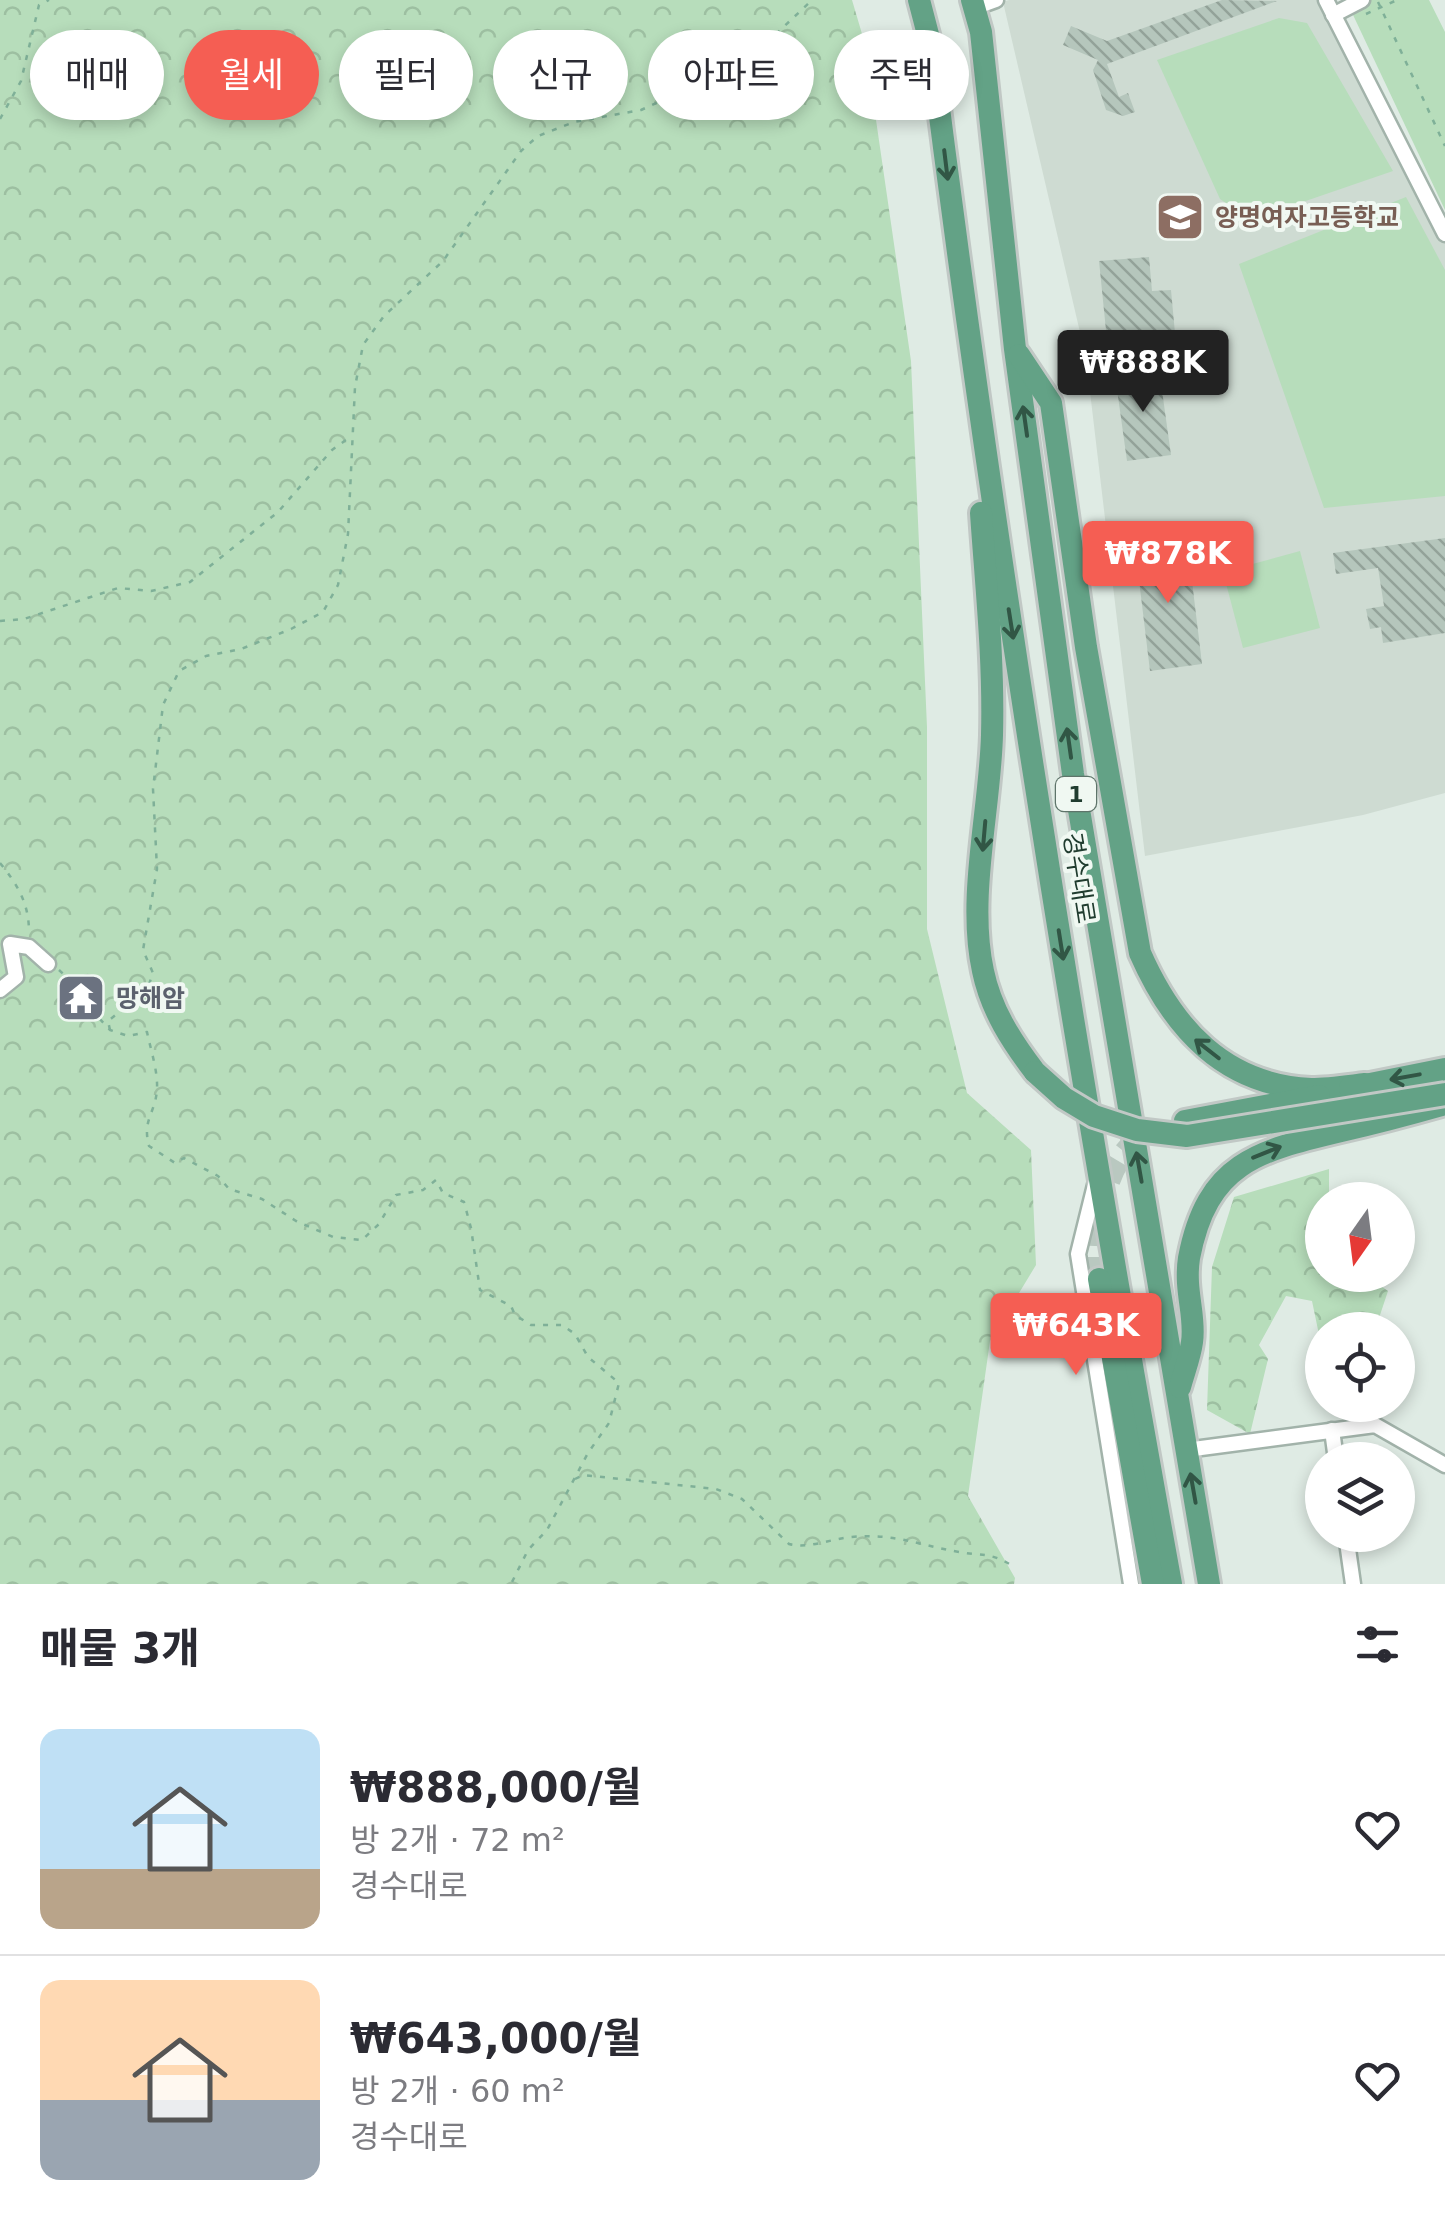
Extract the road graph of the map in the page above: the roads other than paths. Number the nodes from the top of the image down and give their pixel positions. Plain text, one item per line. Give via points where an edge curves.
1 (919, 0) edge
2 (1326, 0) edge
3 (981, 3) edge
4 (1363, 5) edge
5 (1333, 14) junction
6 (1445, 234) edge
7 (1015, 349) junction
8 (970, 355) junction
9 (51, 966) road end
10 (0, 990) edge
11 (1445, 1069) edge
12 (1365, 1084) junction
13 (1445, 1094) edge
14 (1445, 1104) edge
15 (1185, 1121) dead end
16 (1098, 1176) junction
17 (1099, 1279) tunnel mouth
18 (1178, 1395) junction
19 (1332, 1430) junction
20 (1334, 1442) edge
21 (1186, 1450) junction
22 (1445, 1465) edge
23 (1348, 1552) edge
24 (1131, 1584) edge
25 (1153, 1584) edge
26 (1171, 1584) edge
27 (1209, 1584) edge
28 (1353, 1584) edge

1 -> 8 main road, 경수대로 / 1
2 - 5 street
3 - 7 main road, 경수대로 / 1
4 - 5 street
5 - 6 street
12 -> 7 main road via 1312,1089 1248,1075 1194,1039 1155,987 1133,915 1051,404
18 -> 7 main road, 경수대로 / 1 via 1073,774
8 -> 13 main road, bridge via 992,637 992,738 979,898 982,970 1011,1040 1064,1098 1137,1130 1187,1136
8 -> 16 main road, 경수대로 / 1
9 - 10 street via 29,948 10,944 16,977
11 -> 12 main road
12 - 15 main road
18 -> 14 main road via 1193,1340 1185,1284 1200,1218 1217,1188 1254,1156 1286,1144
16 - 24 street via 1078,1254
16 - 26 main road, 경수대로 / 1
17 - 25 main road
18 - 21 main road, 경수대로 / 1
19 - 20 street
19 - 21 street
19 - 22 street via 1375,1424
27 -> 21 main road, 경수대로 / 1
23 - 28 street

